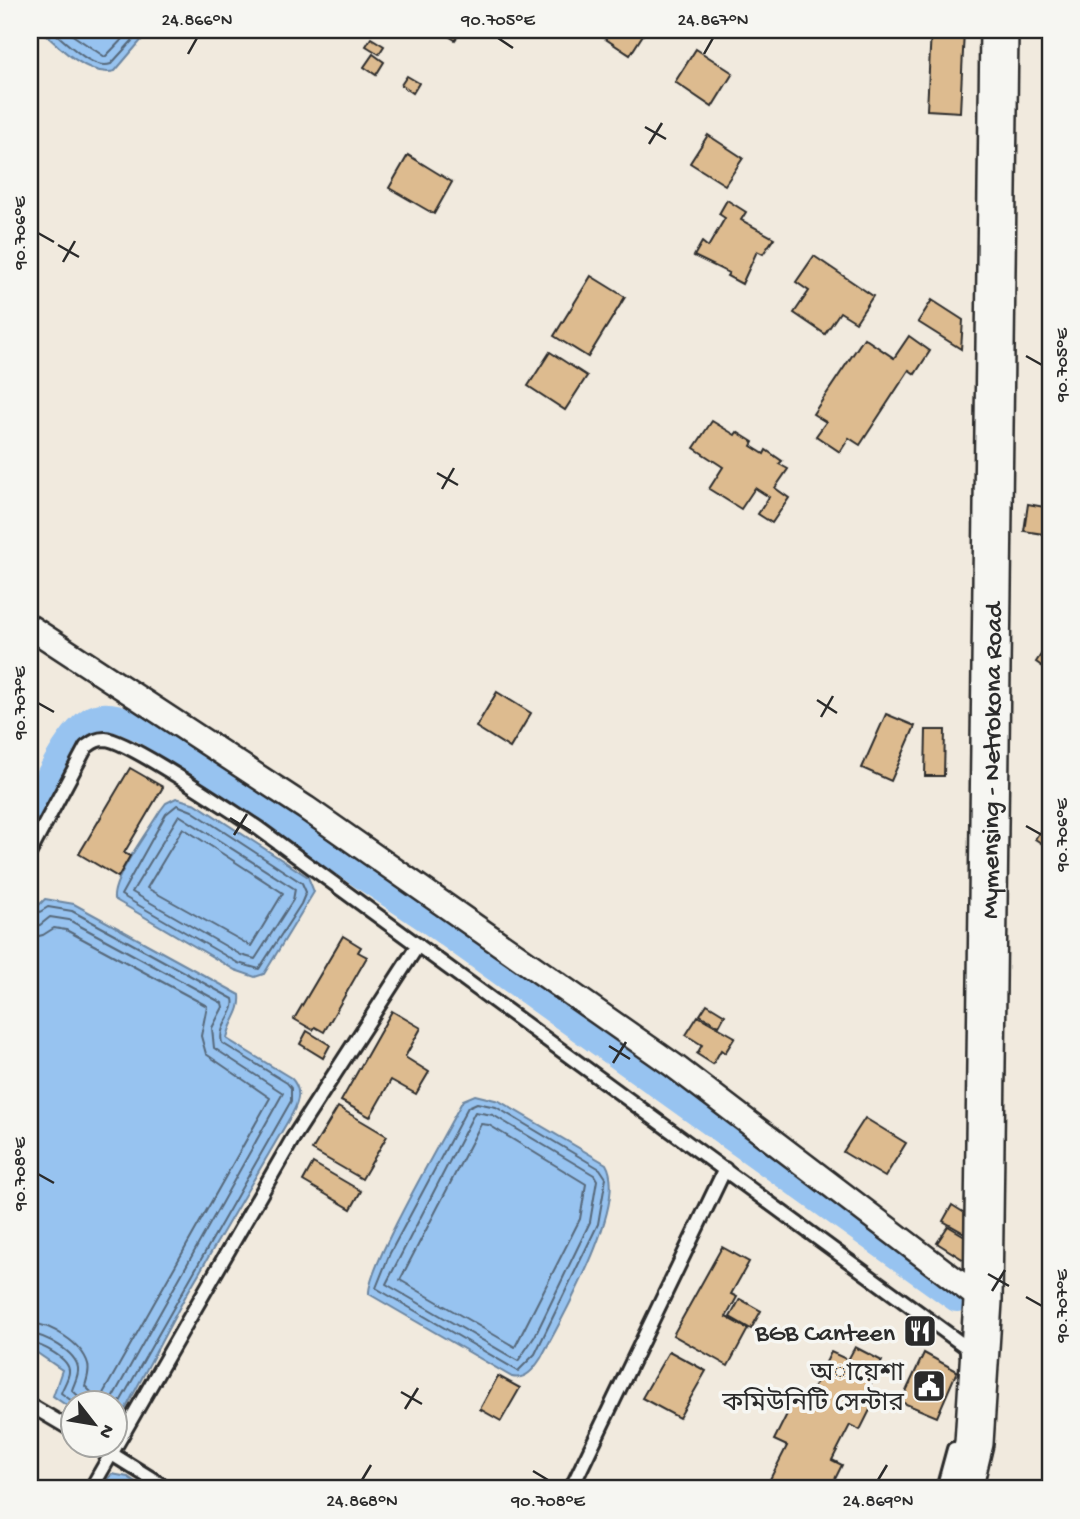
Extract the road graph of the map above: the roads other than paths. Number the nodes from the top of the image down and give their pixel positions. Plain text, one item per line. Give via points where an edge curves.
1 (999, 30) edge
2 (30, 627) edge
3 (30, 852) edge
4 (418, 945) junction
5 (725, 1169) junction
6 (984, 1301) junction
7 (30, 1405) edge
8 (130, 1422) edge
9 (60, 1423) edge
10 (108, 1460) edge
11 (123, 1460) edge
12 (91, 1489) edge
13 (168, 1489) edge
14 (571, 1489) edge
15 (943, 1489) edge
16 (963, 1489) edge

1 - 6 main road, Mymensing - Netrokona Road
2 - 6 street via 306,808 673,1065
3 - 4 lane via 86,747 107,739 143,756 258,828
4 - 5 lane
4 - 8 lane via 293,1138
5 - 14 lane
5 - 15 lane via 966,1347 973,1389
6 - 16 main road, Mymensing - Netrokona Road via 974,1443
7 - 9 lane
10 - 12 lane
11 - 13 lane

